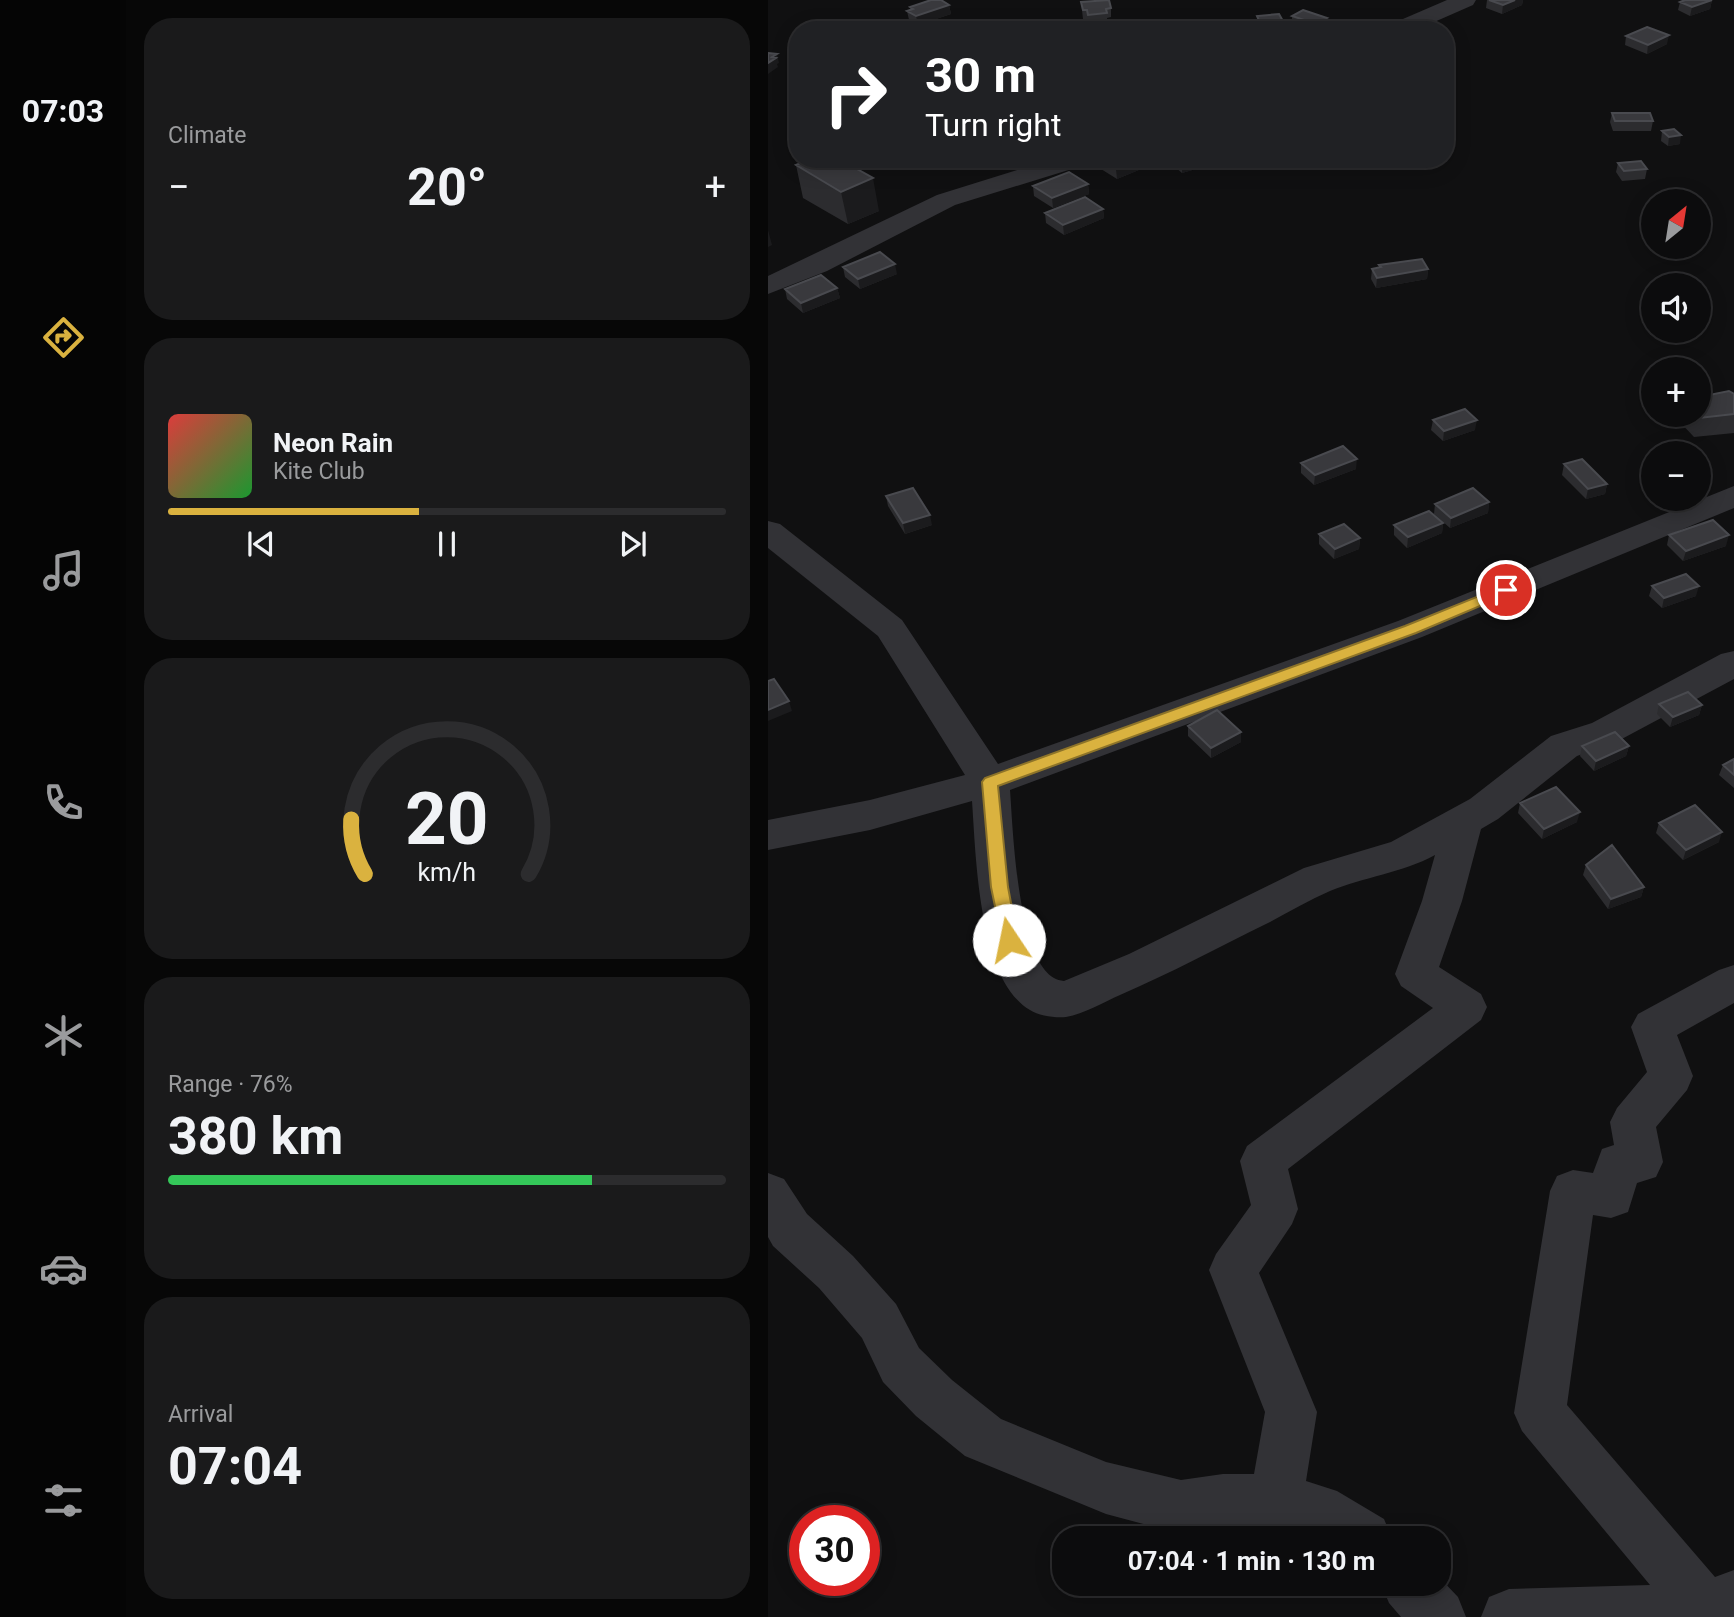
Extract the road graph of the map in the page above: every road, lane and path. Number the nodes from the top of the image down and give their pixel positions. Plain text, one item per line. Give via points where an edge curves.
1 (1465, 0) edge
2 (1417, 21) edge
3 (1050, 168) edge
4 (768, 286) edge
5 (1734, 496) edge
6 (768, 531) edge
7 (1734, 663) edge
8 (990, 782) junction
9 (1464, 820) junction
10 (768, 835) edge
11 (1734, 982) edge
12 (768, 1194) edge
13 (1276, 1501) junction
14 (1345, 1526) edge
15 (1419, 1596) edge
16 (1721, 1604) edge
17 (1438, 1617) edge
18 (1508, 1617) edge

1 - 2 street
3 - 4 street via 946,200
5 - 8 street via 1410,629
6 - 8 street via 890,628
7 - 9 street via 1604,732 1564,746
8 - 9 street via 999,887 1009,940 1019,968 1045,998 1066,999 1318,879 1403,854
8 - 10 street via 870,815
9 - 13 street via 1416,974 1466,1007 1263,1161 1275,1209 1233,1270 1291,1412
11 - 16 street via 1653,1027 1671,1076 1633,1122 1640,1162 1618,1164 1611,1197 1573,1191 1540,1413
12 - 13 street via 790,1230 836,1272 879,1321 900,1365 983,1438 1106,1488 1181,1507
13 - 14 street via 1318,1510
15 - 17 street
16 - 18 street

